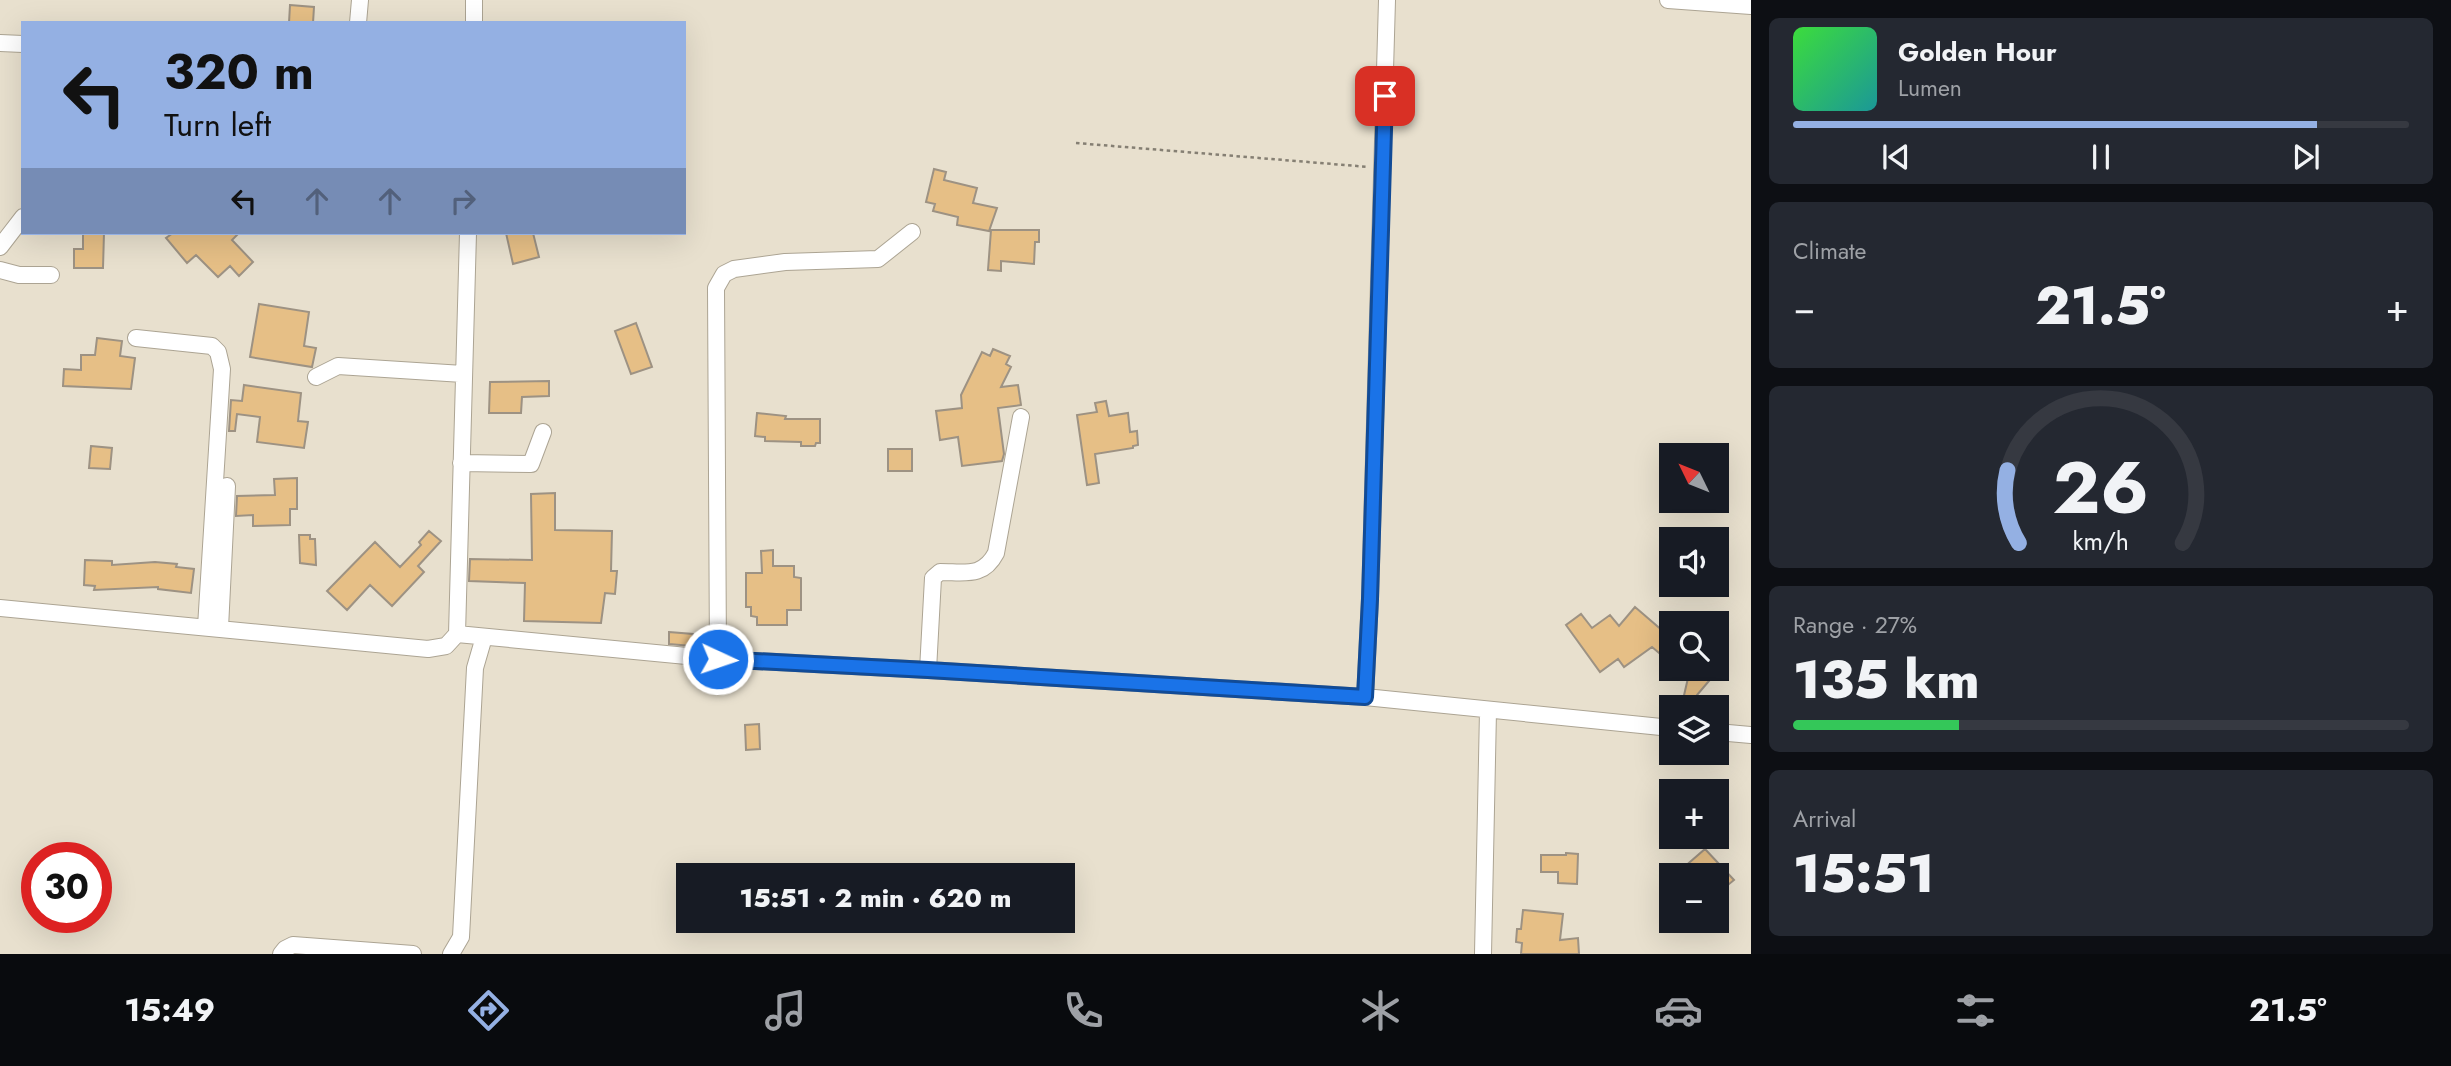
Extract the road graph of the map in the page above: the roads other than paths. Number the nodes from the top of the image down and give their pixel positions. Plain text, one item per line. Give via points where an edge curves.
1 (360, 0) edge
2 (474, 0) edge
3 (1387, 0) edge
4 (1668, 0) edge
5 (1751, 6) edge
6 (358, 21) edge
7 (474, 21) edge
8 (0, 43) edge
9 (21, 44) edge
10 (21, 220) edge
11 (912, 232) dead end
12 (468, 235) edge
13 (0, 247) edge
14 (0, 270) edge
15 (51, 275) dead end
16 (136, 338) dead end
17 (463, 374) junction
18 (316, 377) dead end
19 (1021, 417) dead end
20 (542, 432) dead end
21 (461, 463) junction
22 (227, 486) dead end
23 (0, 607) edge
24 (213, 627) junction
25 (457, 634) junction
26 (484, 637) junction
27 (718, 659) junction
28 (928, 670) junction
29 (1365, 697) junction
30 (1489, 711) junction
31 (1659, 727) edge
32 (1729, 733) edge
33 (1751, 735) edge
34 (281, 954) edge
35 (413, 954) edge
36 (451, 954) edge
37 (1483, 954) edge

1 - 6 street
2 - 7 street
3 - 29 street
4 - 5 street
8 - 9 street
10 - 13 street
11 - 27 street via 878,259 734,269 724,274 716,288
12 - 17 street
14 - 15 street
16 - 24 street via 212,346 218,352 222,369
17 - 18 street via 338,366
17 - 21 street
19 - 28 street via 993,559 979,572 940,572 933,578
20 - 21 street via 531,464
21 - 25 street
22 - 24 street
23 - 24 street
24 - 25 street via 428,649 446,646
25 - 26 street
26 - 27 street
26 - 36 street via 475,668 461,937
27 - 28 street
28 - 29 street
29 - 30 street
30 - 31 street
30 - 37 street
32 - 33 street
34 - 35 street via 293,945

